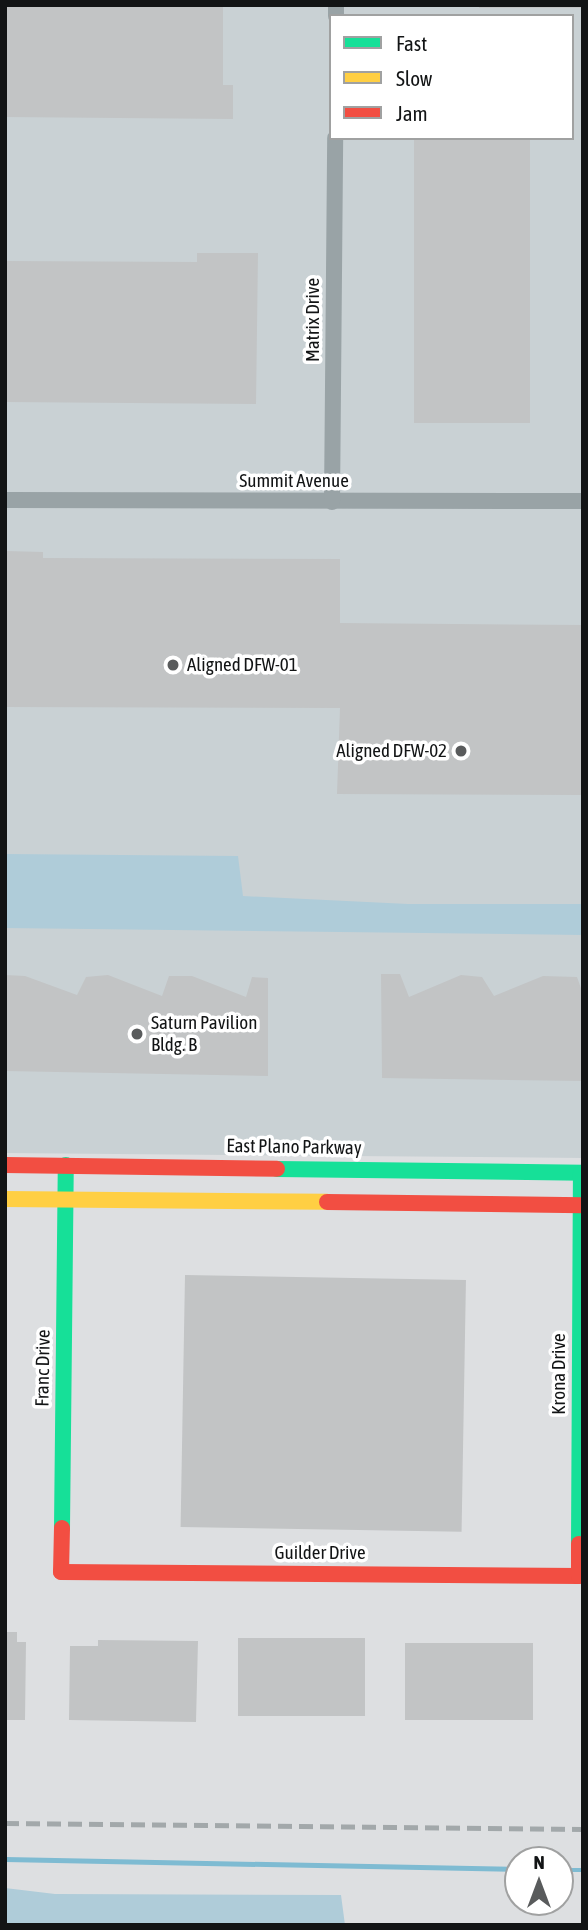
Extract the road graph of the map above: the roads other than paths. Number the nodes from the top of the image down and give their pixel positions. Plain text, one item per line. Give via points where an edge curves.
1 (335, 140) edge
2 (5, 500) edge
3 (583, 501) edge
4 (332, 502) junction
5 (5, 1165) edge
6 (66, 1165) junction
7 (324, 1168) junction
8 (582, 1173) edge
9 (5, 1199) edge
10 (65, 1200) junction
11 (324, 1201) junction
12 (582, 1205) edge
13 (61, 1572) joint
14 (579, 1576) joint

1 - 4 street, Matrix Drive
2 - 4 street, Summit Avenue
3 - 4 street, Summit Avenue
5 - 6 street, East Plano Parkway
6 - 7 street, East Plano Parkway
6 - 10 street, Franc Drive
7 - 8 street, East Plano Parkway
7 - 11 street
8 - 12 street, Krona Drive
9 - 10 street
10 - 11 street
10 - 13 street, Franc Drive
11 - 12 street
12 - 14 street, Krona Drive
13 - 14 street, Guilder Drive

